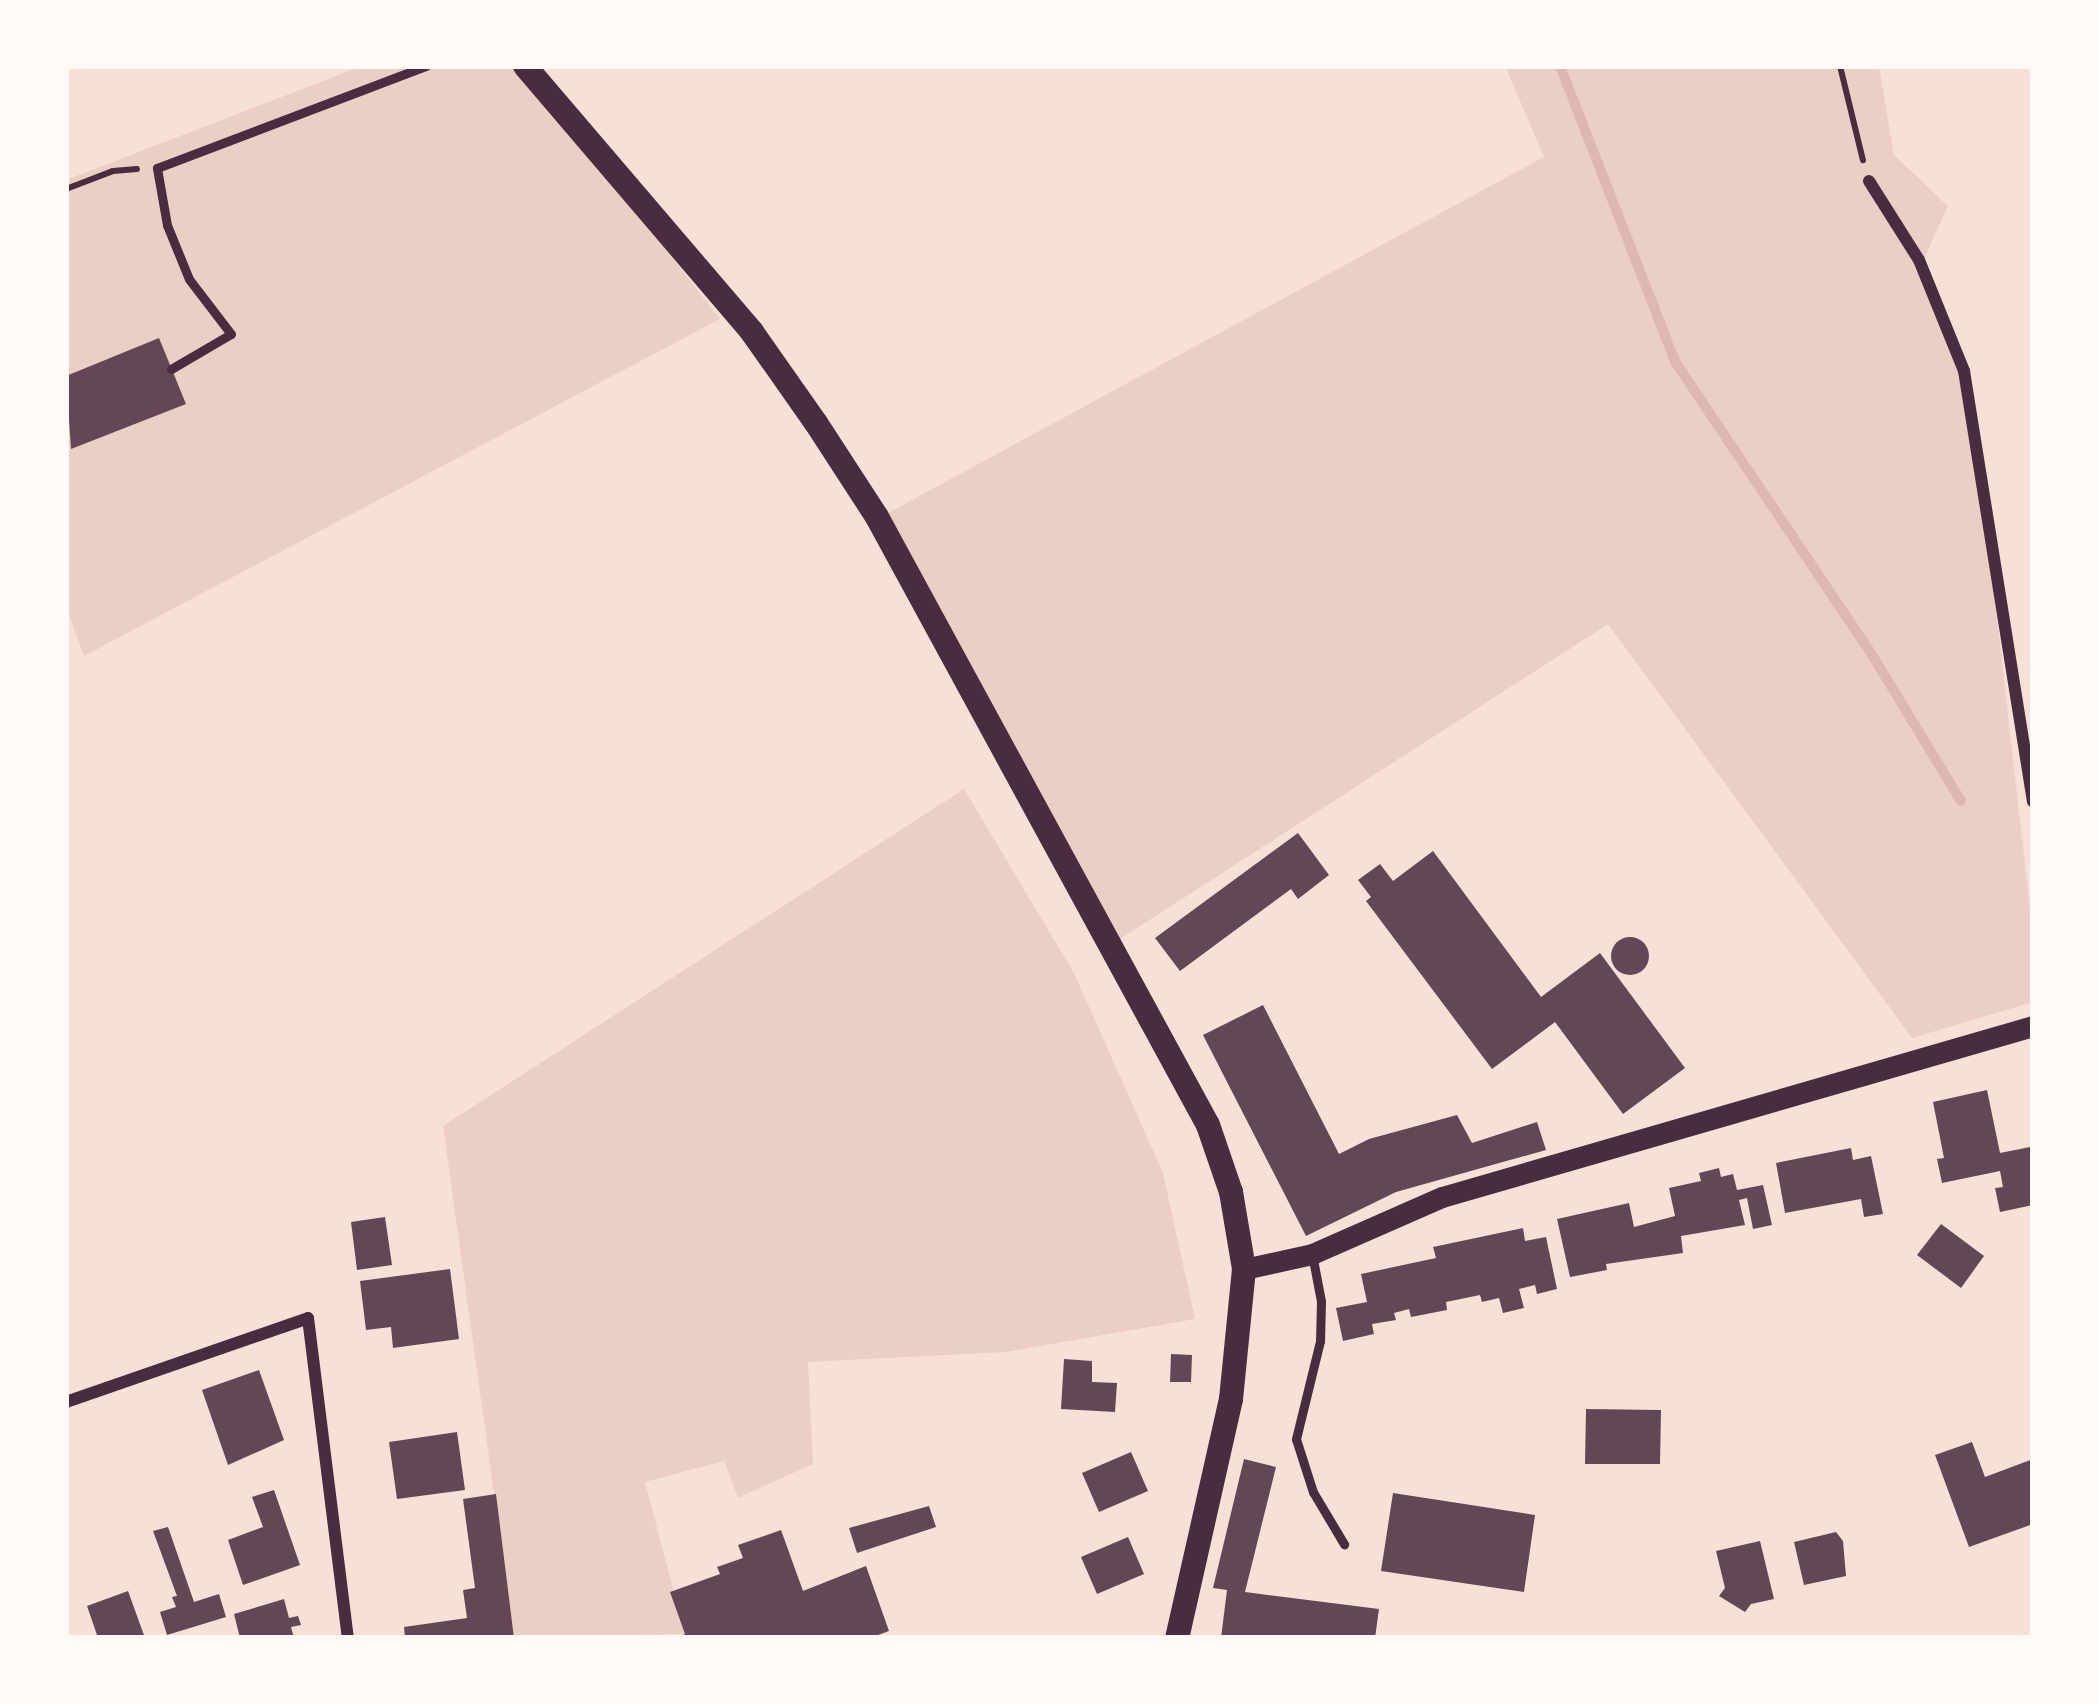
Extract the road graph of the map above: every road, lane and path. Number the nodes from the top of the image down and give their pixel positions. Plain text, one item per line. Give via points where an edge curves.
1 (427, 66) edge
2 (525, 66) edge
3 (1840, 66) edge
4 (157, 168) junction
5 (1869, 181) joint
6 (66, 189) edge
7 (172, 369) dead end
8 (2033, 801) edge
9 (2033, 1025) edge
10 (1312, 1254) junction
11 (1244, 1269) junction
12 (66, 1402) edge
13 (1344, 1544) dead end
14 (348, 1638) edge
15 (1177, 1638) edge

1 - 4 lane
2 - 11 main road via 752,332 877,517 1208,1125 1231,1192
3 - 5 path
4 - 6 path via 112,171
4 - 7 lane via 167,225 189,279 231,334
5 - 8 street via 1919,260 1964,371
9 - 10 street via 1442,1197
10 - 11 street
10 - 13 lane via 1320,1340 1296,1439 1313,1492
11 - 15 main road via 1231,1400
12 - 14 street via 308,1318

